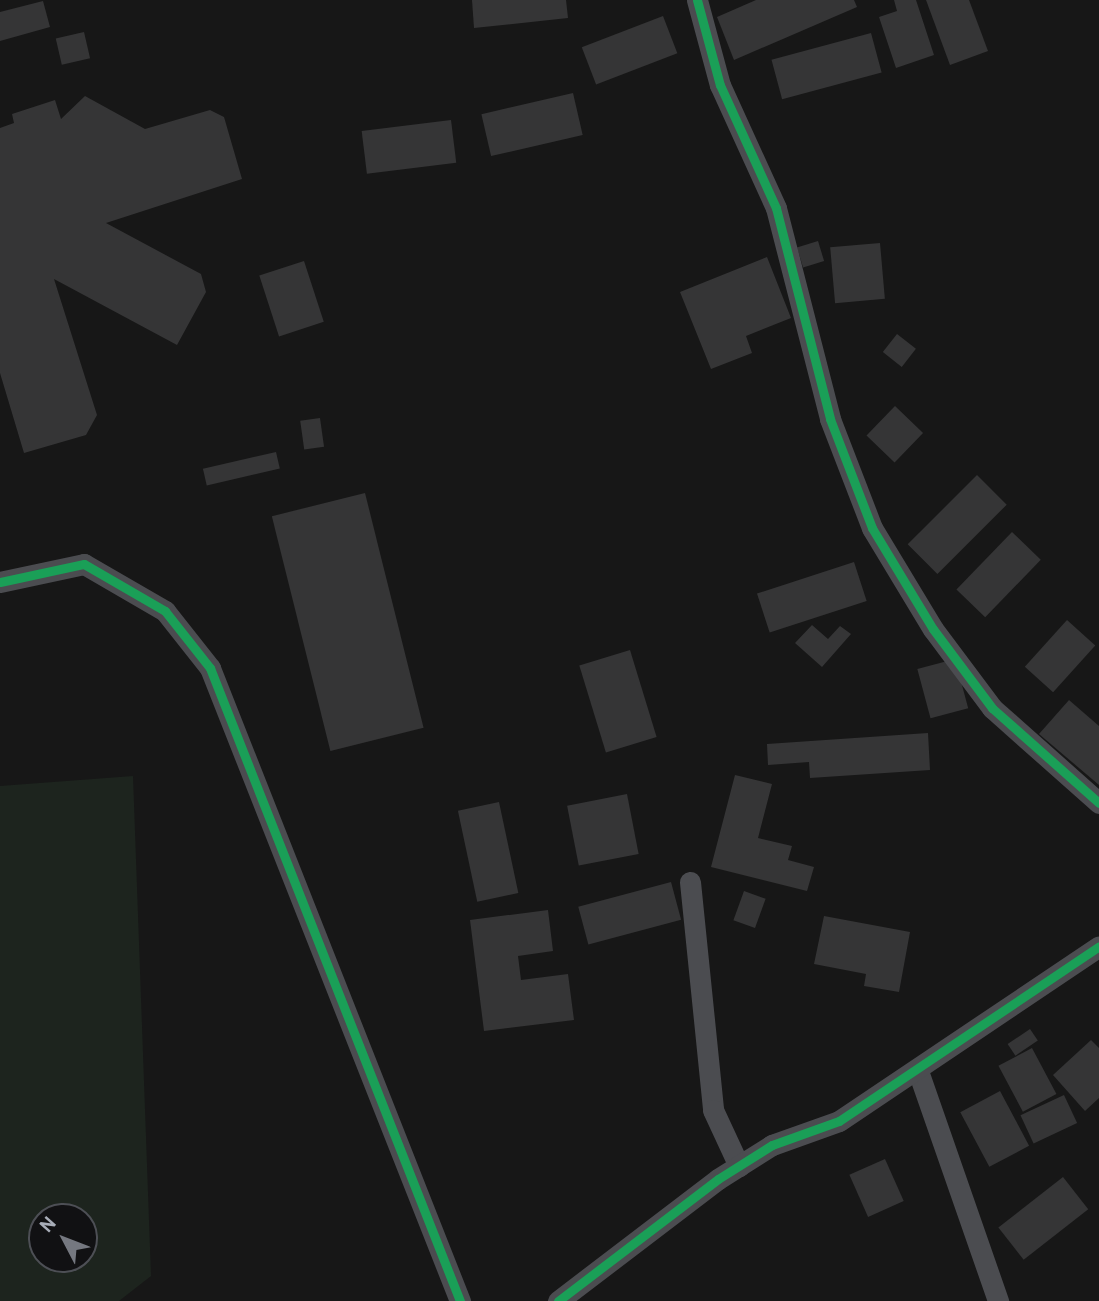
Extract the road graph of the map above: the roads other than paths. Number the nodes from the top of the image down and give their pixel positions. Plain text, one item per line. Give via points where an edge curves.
1 (697, 0) edge
2 (0, 582) edge
3 (1099, 803) edge
4 (690, 882) dead end
5 (1099, 946) edge
6 (918, 1070) junction
7 (739, 1166) junction
8 (460, 1301) edge
9 (558, 1301) edge
10 (998, 1301) edge

1 - 3 street via 720,86 776,208 830,419 872,528 933,629 992,708
2 - 8 street via 84,564 165,611 209,668
4 - 7 street via 713,1110
5 - 6 street
6 - 7 street via 839,1121 772,1145
6 - 10 street
7 - 9 street

